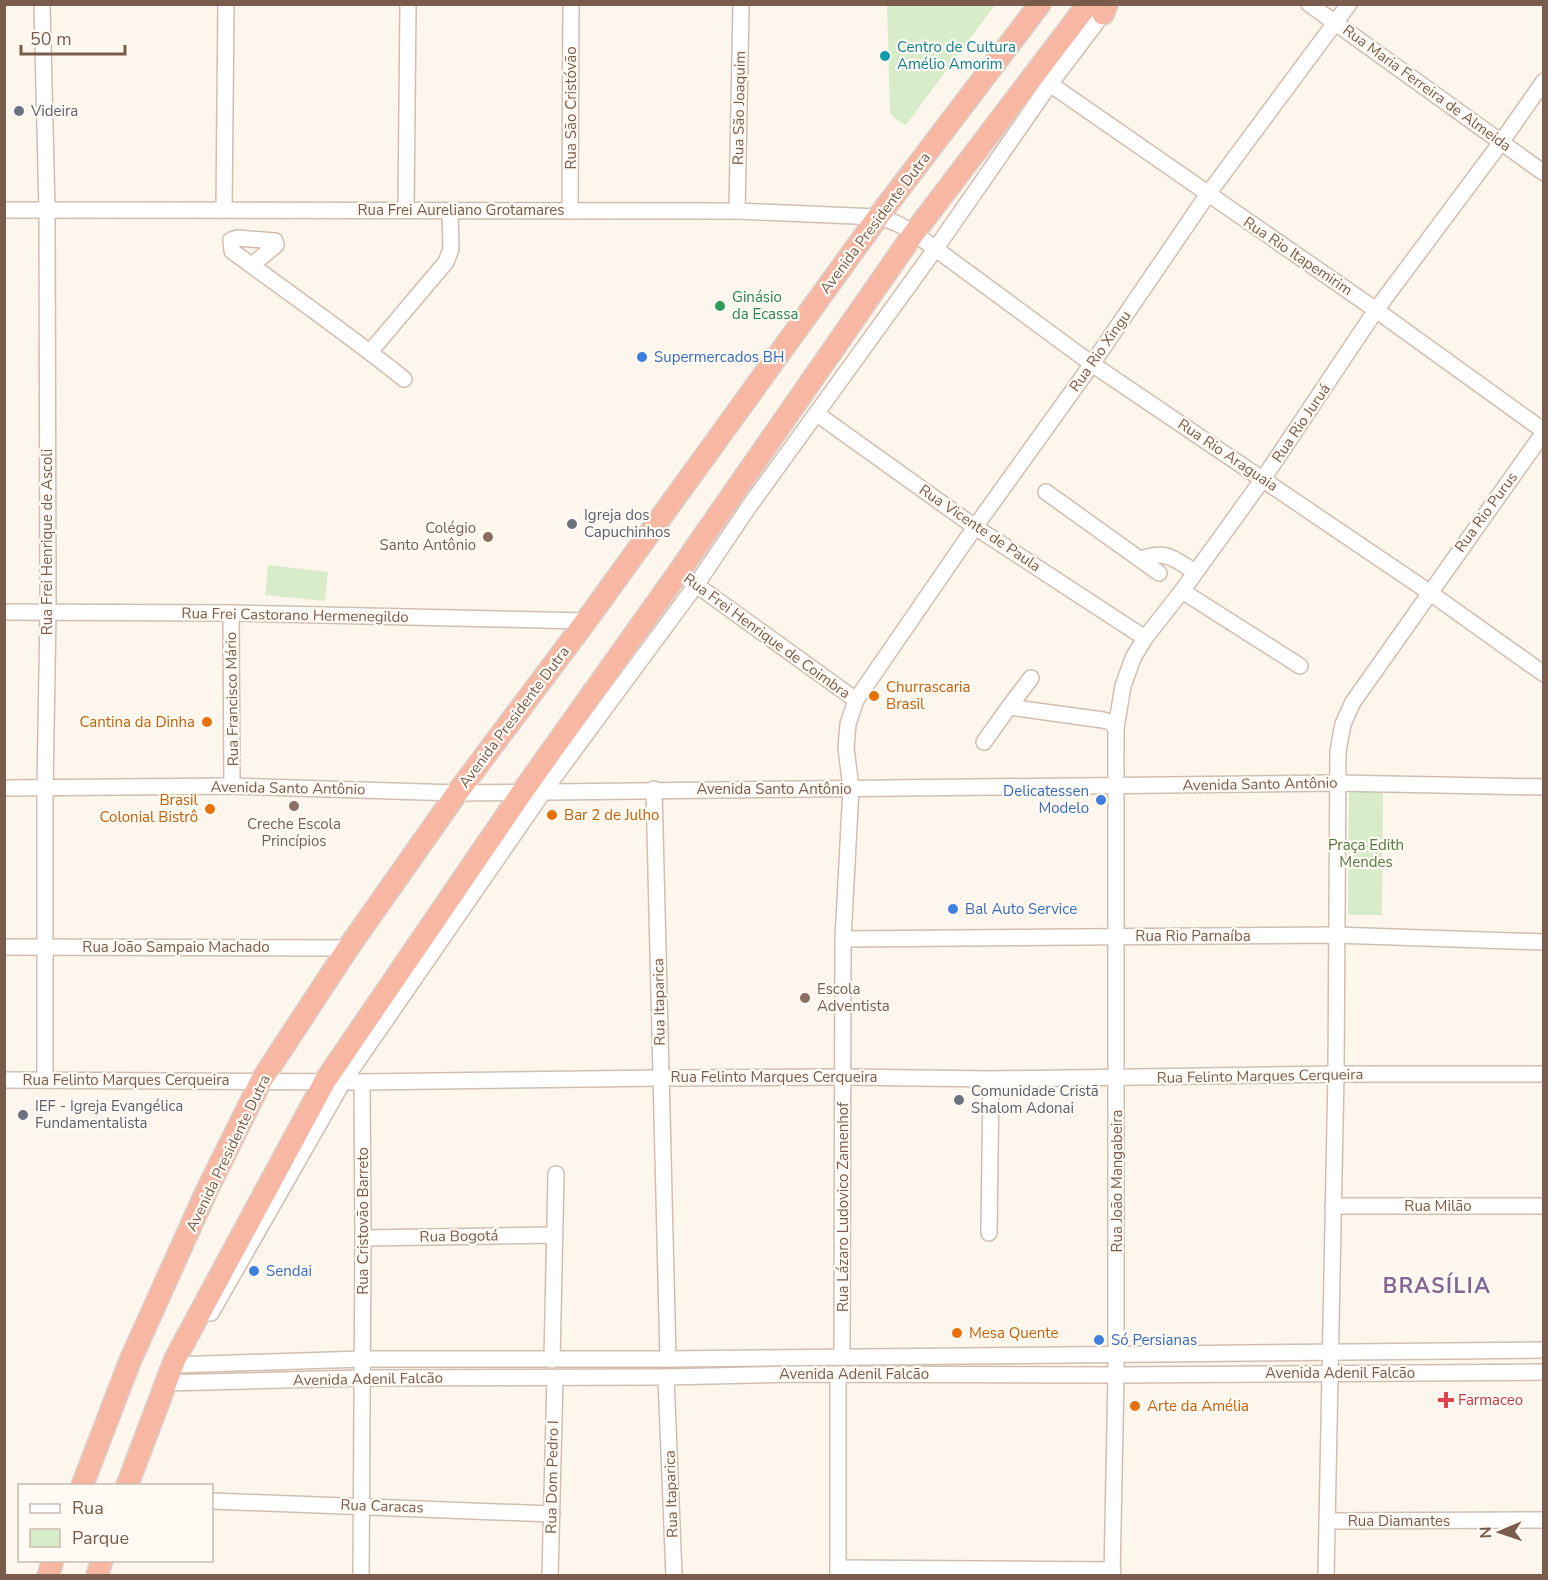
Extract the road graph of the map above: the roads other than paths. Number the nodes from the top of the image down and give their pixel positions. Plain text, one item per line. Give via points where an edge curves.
1 (42, 4) edge
2 (226, 4) edge
3 (408, 4) edge
4 (571, 4) edge
5 (741, 4) edge
6 (1040, 4) edge
7 (1309, 4) edge
8 (1349, 4) edge
9 (1102, 7) edge
10 (1335, 22) junction
11 (1544, 81) edge
12 (1050, 84) junction
13 (1015, 117) junction
14 (1502, 141) junction
15 (1544, 172) edge
16 (1208, 194) junction
17 (4, 210) edge
18 (47, 210) junction
19 (224, 210) junction
20 (406, 210) junction
21 (570, 210) junction
22 (450, 211) junction
23 (737, 211) junction
24 (878, 217) junction
25 (914, 233) junction
26 (936, 248) junction
27 (252, 265) dead end
28 (1376, 310) junction
29 (851, 325) junction
30 (870, 341) junction
31 (370, 352) junction
32 (1092, 364) junction
33 (404, 379) dead end
34 (817, 414) junction
35 (1544, 431) edge
36 (1263, 479) junction
37 (1046, 492) dead end
38 (739, 502) junction
39 (975, 526) junction
40 (1140, 559) junction
41 (1195, 572) junction
42 (678, 573) junction
43 (1159, 573) dead end
44 (696, 585) junction
45 (1182, 591) junction
46 (1429, 592) junction
47 (4, 612) edge
48 (48, 612) junction
49 (231, 613) junction
50 (586, 621) junction
51 (1145, 638) junction
52 (1300, 666) dead end
53 (1544, 674) edge
54 (1031, 678) dead end
55 (856, 700) junction
56 (1010, 706) junction
57 (1116, 728) junction
58 (984, 742) dead end
59 (1337, 783) junction
60 (232, 786) junction
61 (1116, 786) junction
62 (1544, 787) edge
63 (4, 788) edge
64 (45, 788) junction
65 (851, 788) junction
66 (654, 789) junction
67 (523, 791) junction
68 (544, 791) junction
69 (457, 793) junction
70 (1336, 935) junction
71 (1116, 936) junction
72 (843, 939) junction
73 (1544, 942) edge
74 (4, 947) edge
75 (45, 947) junction
76 (348, 948) junction
77 (1336, 1074) junction
78 (1544, 1074) edge
79 (844, 1077) junction
80 (1117, 1077) junction
81 (661, 1078) junction
82 (991, 1079) junction
83 (4, 1080) edge
84 (45, 1080) junction
85 (261, 1081) junction
86 (334, 1082) junction
87 (362, 1082) junction
88 (556, 1174) dead end
89 (1334, 1206) junction
90 (1544, 1206) edge
91 (989, 1233) dead end
92 (554, 1235) junction
93 (363, 1238) junction
94 (1544, 1350) edge
95 (1423, 1351) junction
96 (1330, 1352) junction
97 (1116, 1355) junction
98 (842, 1356) junction
99 (938, 1356) junction
100 (362, 1359) junction
101 (552, 1359) junction
102 (668, 1359) junction
103 (433, 1360) junction
104 (171, 1369) junction
105 (1330, 1372) junction
106 (1424, 1372) junction
107 (1544, 1372) edge
108 (838, 1374) junction
109 (938, 1374) junction
110 (1116, 1375) junction
111 (666, 1377) junction
112 (363, 1378) junction
113 (434, 1378) junction
114 (555, 1378) junction
115 (82, 1484) edge
116 (127, 1484) edge
117 (213, 1501) edge
118 (360, 1505) junction
119 (552, 1514) junction
120 (1544, 1520) edge
121 (1327, 1521) junction
122 (838, 1572) edge
123 (1112, 1573) edge
124 (361, 1575) edge
125 (550, 1575) edge
126 (674, 1575) edge
127 (1326, 1575) edge

1 - 18 street, Rua Frei Henrique de Ascoli
2 - 19 street
3 - 20 street
4 - 21 street, Rua São Cristóvão
5 - 23 street, Rua São Joaquim
6 - 24 highway, Avenida Presidente Dutra
7 - 10 street, Rua Maria Ferreira de Almeida
8 - 10 street, Rua Rio Xingu
9 - 12 street
9 - 13 highway
10 - 14 street, Rua Maria Ferreira de Almeida
10 - 16 street, Rua Rio Xingu
11 - 14 street, Rua Rio Juruá
12 - 13 street
12 - 16 street, Rua Rio Itapemirim
13 - 25 highway
13 - 26 street
14 - 15 street, Rua Maria Ferreira de Almeida
14 - 28 street, Rua Rio Juruá
16 - 28 street, Rua Rio Itapemirim
16 - 32 street, Rua Rio Xingu
17 - 18 street, Rua Frei Aureliano Grotamares
18 - 19 street, Rua Frei Aureliano Grotamares
18 - 48 street, Rua Frei Henrique de Ascoli
19 - 20 street, Rua Frei Aureliano Grotamares
20 - 22 street, Rua Frei Aureliano Grotamares
21 - 22 street, Rua Frei Aureliano Grotamares
21 - 23 street, Rua Frei Aureliano Grotamares
22 - 31 street via 451,249 446,262
23 - 24 street, Rua Frei Aureliano Grotamares
24 - 25 street, Rua Frei Aureliano Grotamares
24 - 50 highway, Avenida Presidente Dutra
25 - 26 street, Rua Rio Araguaia
25 - 29 highway
26 - 30 street
26 - 32 street, Rua Rio Araguaia
27 - 31 street
28 - 35 street, Rua Rio Itapemirim
28 - 36 street, Rua Rio Juruá
29 - 30 street
29 - 38 highway
30 - 34 street
31 - 33 street
32 - 36 street, Rua Rio Araguaia
32 - 39 street, Rua Rio Xingu
34 - 38 street
34 - 39 street, Rua Vicente de Paula
35 - 46 street, Rua Rio Purus
36 - 41 street, Rua Rio Juruá
36 - 46 street, Rua Rio Araguaia
37 - 40 street
38 - 42 highway
38 - 44 street
39 - 51 street, Rua Vicente de Paula
39 - 55 street, Rua Rio Xingu
40 - 41 street via 1153,554 1168,555
40 - 43 street
41 - 45 street, Rua Rio Juruá
42 - 44 street, Rua Frei Henrique de Coimbra
42 - 67 highway
44 - 55 street, Rua Frei Henrique de Coimbra
44 - 68 street
45 - 51 street, Rua Rio Juruá
45 - 52 street
46 - 53 street, Rua Rio Araguaia
46 - 59 street, Rua Rio Purus via 1353,702 1343,724
47 - 48 street, Rua Frei Castorano Hermenegildo
48 - 49 street, Rua Frei Castorano Hermenegildo
48 - 64 street, Rua Frei Henrique de Ascoli
49 - 50 street, Rua Frei Castorano Hermenegildo
49 - 60 street, Rua Francisco Mário
50 - 69 highway, Avenida Presidente Dutra
51 - 57 street, Rua Rio Juruá via 1123,686
54 - 56 street
55 - 65 street, Rua Lázaro Ludovico Zamenhof via 846,748
56 - 57 street via 1103,720
56 - 58 street
57 - 61 street, Rua Rio Juruá
59 - 61 street, Avenida Santo Antônio
59 - 62 street, Avenida Santo Antônio
59 - 70 street, Rua Rio Purus
60 - 64 street, Avenida Santo Antônio
60 - 69 street, Avenida Santo Antônio
61 - 65 street, Avenida Santo Antônio
61 - 71 street, Rua João Mangabeira
63 - 64 street, Avenida Santo Antônio
64 - 75 street, Rua Frei Henrique de Ascoli
65 - 66 street, Avenida Santo Antônio
65 - 72 street, Rua Lázaro Ludovico Zamenhof
66 - 68 street, Avenida Santo Antônio
66 - 81 street, Rua Itaparica
67 - 68 street, Avenida Santo Antônio
67 - 69 street, Avenida Santo Antônio
67 - 86 highway
68 - 86 street
69 - 76 highway, Avenida Presidente Dutra
70 - 71 street, Rua Rio Parnaíba
70 - 73 street, Rua Rio Parnaíba
70 - 77 street, Rua Rio Purus
71 - 72 street, Rua Rio Parnaíba
71 - 80 street, Rua João Mangabeira
72 - 79 street, Rua Lázaro Ludovico Zamenhof
74 - 75 street, Rua João Sampaio Machado
75 - 76 street, Rua João Sampaio Machado
75 - 84 street, Rua Frei Henrique de Ascoli
76 - 85 highway, Avenida Presidente Dutra
77 - 78 street, Rua Felinto Marques Cerqueira
77 - 80 street, Rua Felinto Marques Cerqueira
77 - 89 street, Rua Rio Purus
79 - 81 street, Rua Felinto Marques Cerqueira
79 - 82 street, Rua Felinto Marques Cerqueira
79 - 98 street, Rua Lázaro Ludovico Zamenhof
80 - 82 street, Rua Felinto Marques Cerqueira
80 - 97 street, Rua João Mangabeira
81 - 87 street, Rua Felinto Marques Cerqueira
81 - 102 street, Rua Itaparica
82 - 91 street
83 - 84 street, Rua Felinto Marques Cerqueira
84 - 85 street, Rua Felinto Marques Cerqueira
85 - 86 street, Rua Felinto Marques Cerqueira
85 - 115 highway, Avenida Presidente Dutra via 130,1361
86 - 87 street, Rua Felinto Marques Cerqueira
86 - 104 highway
87 - 93 street, Rua Cristovão Barreto
88 - 92 street
89 - 90 street, Rua Milão
89 - 96 street, Rua Rio Purus
92 - 93 street, Rua Bogotá
92 - 101 street
93 - 100 street, Rua Cristovão Barreto
94 - 95 street, Avenida Adenil Falcão
95 - 96 street, Avenida Adenil Falcão
95 - 106 street
96 - 97 street, Avenida Adenil Falcão
96 - 105 street, Rua Rio Purus
97 - 99 street, Avenida Adenil Falcão
97 - 110 street, Rua João Mangabeira
98 - 99 street, Avenida Adenil Falcão
98 - 102 street, Avenida Adenil Falcão
99 - 109 street
100 - 103 street, Avenida Adenil Falcão
100 - 104 street, Avenida Adenil Falcão
100 - 112 street, Rua Cristovão Barreto
101 - 102 street, Avenida Adenil Falcão
101 - 103 street, Avenida Adenil Falcão
103 - 113 street
104 - 112 street, Avenida Adenil Falcão
104 - 116 highway
105 - 106 street, Avenida Adenil Falcão
105 - 110 street, Avenida Adenil Falcão
105 - 121 street, Rua Rio Purus
106 - 107 street, Avenida Adenil Falcão
108 - 109 street, Avenida Adenil Falcão
108 - 111 street, Avenida Adenil Falcão
108 - 122 street
109 - 110 street, Avenida Adenil Falcão
110 - 123 street, Rua João Mangabeira
111 - 114 street, Avenida Adenil Falcão
111 - 126 street, Rua Itaparica
112 - 113 street, Avenida Adenil Falcão
112 - 118 street, Rua Cristovão Barreto
113 - 114 street, Avenida Adenil Falcão
114 - 119 street, Rua Dom Pedro I
117 - 118 street, Rua Caracas
118 - 119 street, Rua Caracas
118 - 124 street, Rua Cristovão Barreto
119 - 125 street, Rua Dom Pedro I
120 - 121 street, Rua Diamantes
121 - 127 street, Rua Rio Purus
122 - 123 street

